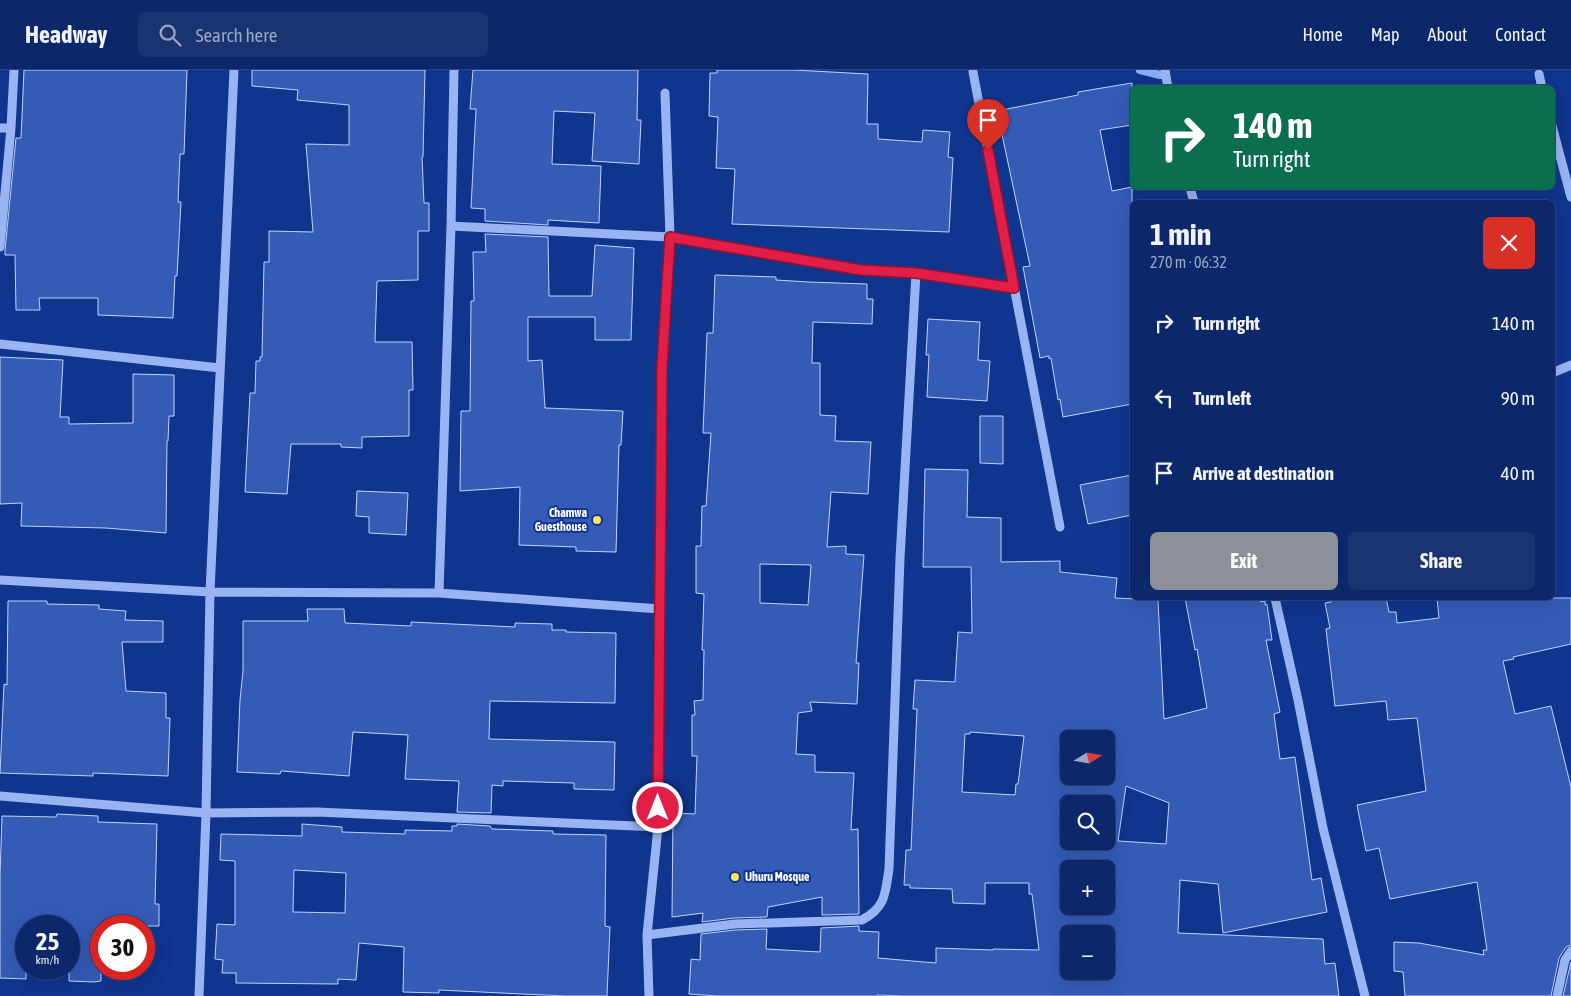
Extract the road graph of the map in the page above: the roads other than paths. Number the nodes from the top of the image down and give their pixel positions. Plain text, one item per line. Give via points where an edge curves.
1 (14, 70) edge
2 (234, 70) edge
3 (454, 70) edge
4 (1165, 70) edge
5 (973, 72) dead end
6 (1539, 74) dead end
7 (1168, 85) edge
8 (1541, 85) edge
9 (665, 93) dead end
10 (0, 128) edge
11 (11, 128) junction
12 (1555, 137) edge
13 (1571, 197) edge
14 (451, 226) junction
15 (670, 237) junction
16 (0, 247) edge
17 (916, 273) junction
18 (1014, 288) junction
19 (0, 344) edge
20 (1571, 364) edge
21 (220, 368) junction
22 (1555, 372) edge
23 (1060, 527) dead end
24 (0, 580) edge
25 (210, 592) junction
26 (438, 593) junction
27 (1274, 600) edge
28 (660, 609) junction
29 (0, 796) edge
30 (206, 813) junction
31 (658, 827) junction
32 (647, 935) junction
33 (1571, 951) edge
34 (199, 996) edge
35 (650, 996) edge
36 (1365, 996) edge
37 (1557, 996) edge

1 - 11 street
2 - 21 street
3 - 14 street
4 - 7 street
5 - 18 street
6 - 8 street
9 - 15 street
10 - 11 street
11 - 16 street
12 - 13 street
14 - 15 street
14 - 26 street
15 - 17 street via 861,270
15 - 28 street via 662,366
17 - 18 street
17 - 32 street via 900,558 889,869 885,895 880,907 862,920 735,924
18 - 23 street
19 - 21 street
20 - 22 street
21 - 25 street
24 - 25 street
25 - 26 street
25 - 30 street
26 - 28 street
27 - 36 street via 1323,828
28 - 31 street
29 - 30 street
30 - 31 street via 317,812
30 - 34 street
31 - 32 street
32 - 35 street
33 - 37 street via 1565,960

